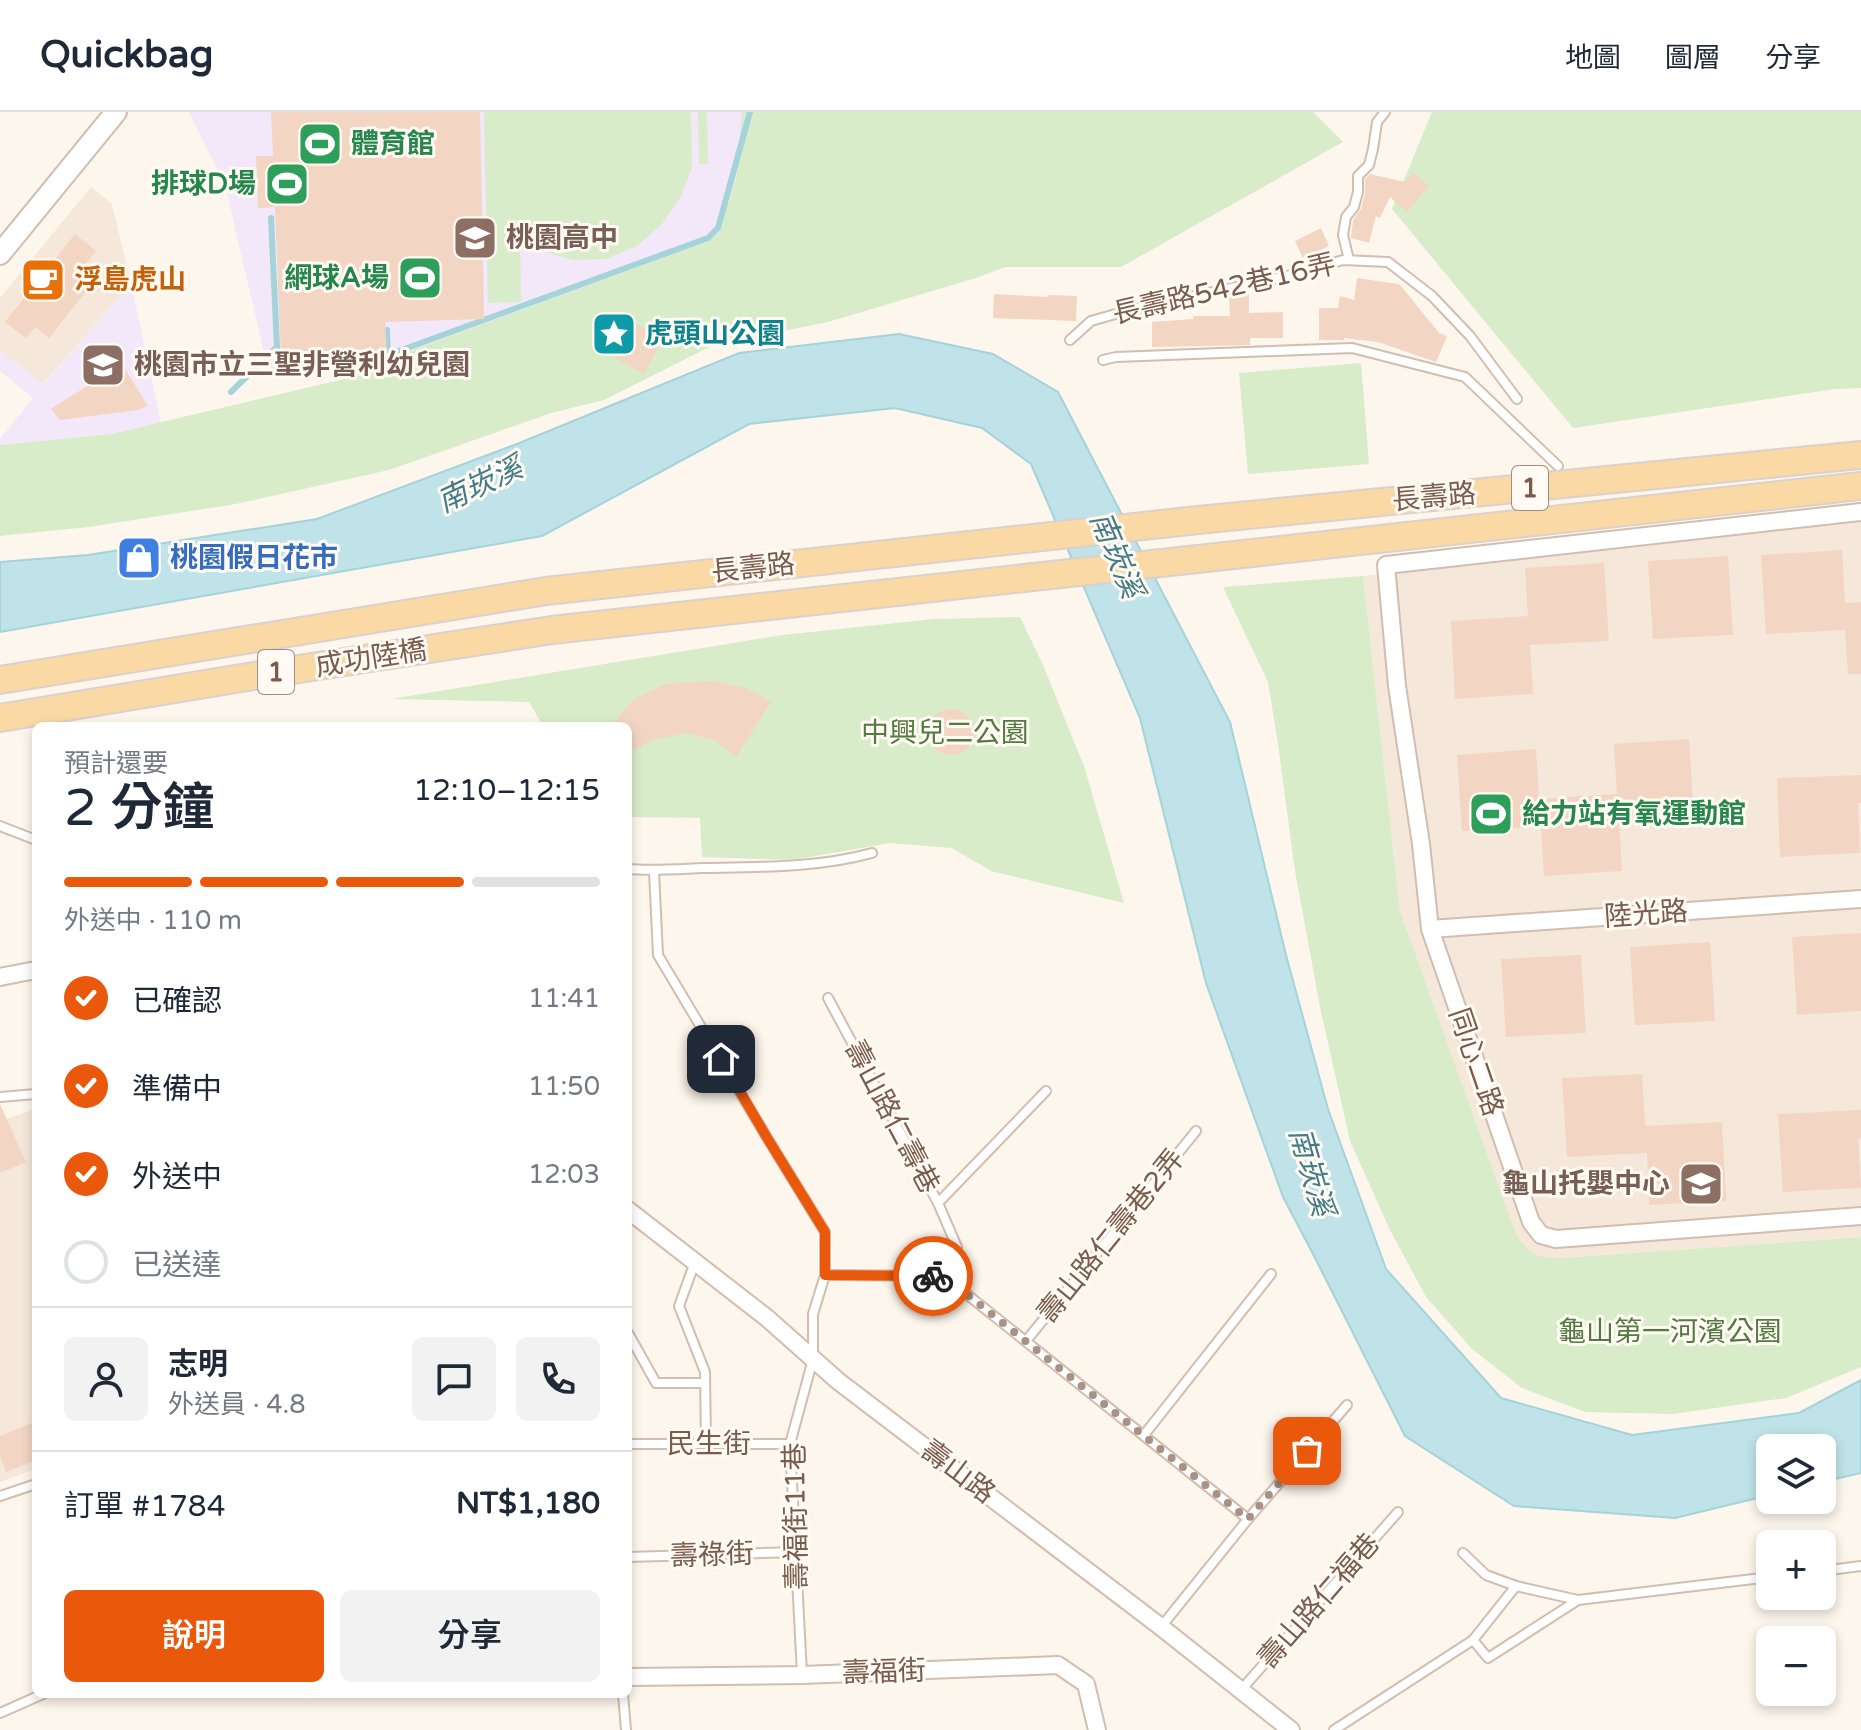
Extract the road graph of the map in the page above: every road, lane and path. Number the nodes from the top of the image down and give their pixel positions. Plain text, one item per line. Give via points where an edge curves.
1 (116, 112) edge
2 (1385, 112) edge
3 (0, 254) edge
4 (1349, 260) junction
5 (1070, 340) dead end
6 (1103, 360) dead end
7 (1517, 399) dead end
8 (1861, 455) edge
9 (1558, 466) dead end
10 (1861, 486) edge
11 (1861, 512) edge
12 (546, 591) joint
13 (552, 630) joint
14 (0, 680) edge
15 (0, 718) edge
16 (0, 826) edge
17 (32, 838) edge
18 (872, 853) dead end
19 (632, 869) edge
20 (654, 871) junction
21 (1861, 902) edge
22 (1431, 931) junction
23 (32, 971) edge
24 (0, 977) edge
25 (828, 998) dead end
26 (1046, 1091) dead end
27 (32, 1094) edge
28 (0, 1097) edge
29 (1196, 1131) dead end
30 (938, 1203) junction
31 (632, 1213) edge
32 (1861, 1216) edge
33 (696, 1262) junction
34 (1271, 1274) dead end
35 (825, 1275) junction
36 (944, 1276) junction
37 (632, 1340) edge
38 (1026, 1341) junction
39 (813, 1359) junction
40 (705, 1383) junction
41 (1347, 1405) dead end
42 (1144, 1435) junction
43 (632, 1444) edge
44 (706, 1444) junction
45 (790, 1444) junction
46 (32, 1485) edge
47 (0, 1496) edge
48 (1398, 1512) dead end
49 (1248, 1519) junction
50 (796, 1552) junction
51 (1463, 1553) dead end
52 (632, 1557) edge
53 (1861, 1566) edge
54 (1836, 1569) edge
55 (1756, 1579) edge
56 (1516, 1586) junction
57 (1578, 1600) junction
58 (1161, 1627) junction
59 (1473, 1640) junction
60 (802, 1675) junction
61 (632, 1677) edge
62 (1241, 1690) junction
63 (34, 1698) edge
64 (623, 1698) edge
65 (0, 1713) edge
66 (626, 1730) edge
67 (1097, 1730) edge
68 (1291, 1730) edge
69 (1334, 1730) edge

1 - 3 street
2 - 4 lane via 1377,122 1369,165 1358,176 1354,207 1346,217 1343,235
4 - 5 lane, 長壽路542巷16弄 via 1091,321
4 - 7 lane, 長壽路542巷16弄 via 1388,262 1432,296
6 - 9 lane via 1352,348 1465,377
8 - 12 main road, 長壽路 / 1
10 - 13 main road, 長壽路 / 1
11 - 22 street, 同心二路 via 1386,565
12 - 14 main road, 成功陸橋 / 1
13 - 15 main road, 成功陸橋 / 1
16 - 17 lane
18 - 20 lane via 817,865
19 - 20 lane
20 - 35 lane, 壽福街11巷 via 658,955 825,1232
21 - 22 street, 陸光路
22 - 32 street, 同心二路 via 1531,1222 1541,1235 1556,1239
23 - 24 street
25 - 30 lane, 壽山路仁壽巷
26 - 30 lane
27 - 28 lane
29 - 38 lane, 壽山路仁壽巷2弄
30 - 36 lane, 壽山路仁壽巷 via 957,1247
31 - 33 street, 壽山路
33 - 39 street, 壽山路
33 - 40 lane via 679,1306
34 - 42 lane
35 - 36 lane
35 - 39 lane, 壽福街11巷 via 813,1314
36 - 38 lane
37 - 40 lane via 656,1383
38 - 42 lane
39 - 45 lane, 壽福街11巷
39 - 58 street, 壽山路
40 - 44 lane
41 - 49 lane
42 - 49 lane
43 - 44 lane, 民生街
44 - 45 lane, 民生街
45 - 50 lane, 壽福街11巷
46 - 47 lane
48 - 62 lane, 壽山路仁福巷
49 - 58 lane
50 - 52 lane, 壽祿街
50 - 60 lane, 壽福街11巷
51 - 56 lane via 1486,1575
53 - 54 lane
55 - 57 lane
56 - 57 lane
56 - 59 lane
57 - 59 lane via 1488,1658
58 - 62 street, 壽山路
59 - 69 lane
60 - 61 street, 壽福街
60 - 67 street, 壽福街 via 1058,1665 1086,1684
62 - 68 street, 壽山路
63 - 65 lane
64 - 66 lane

